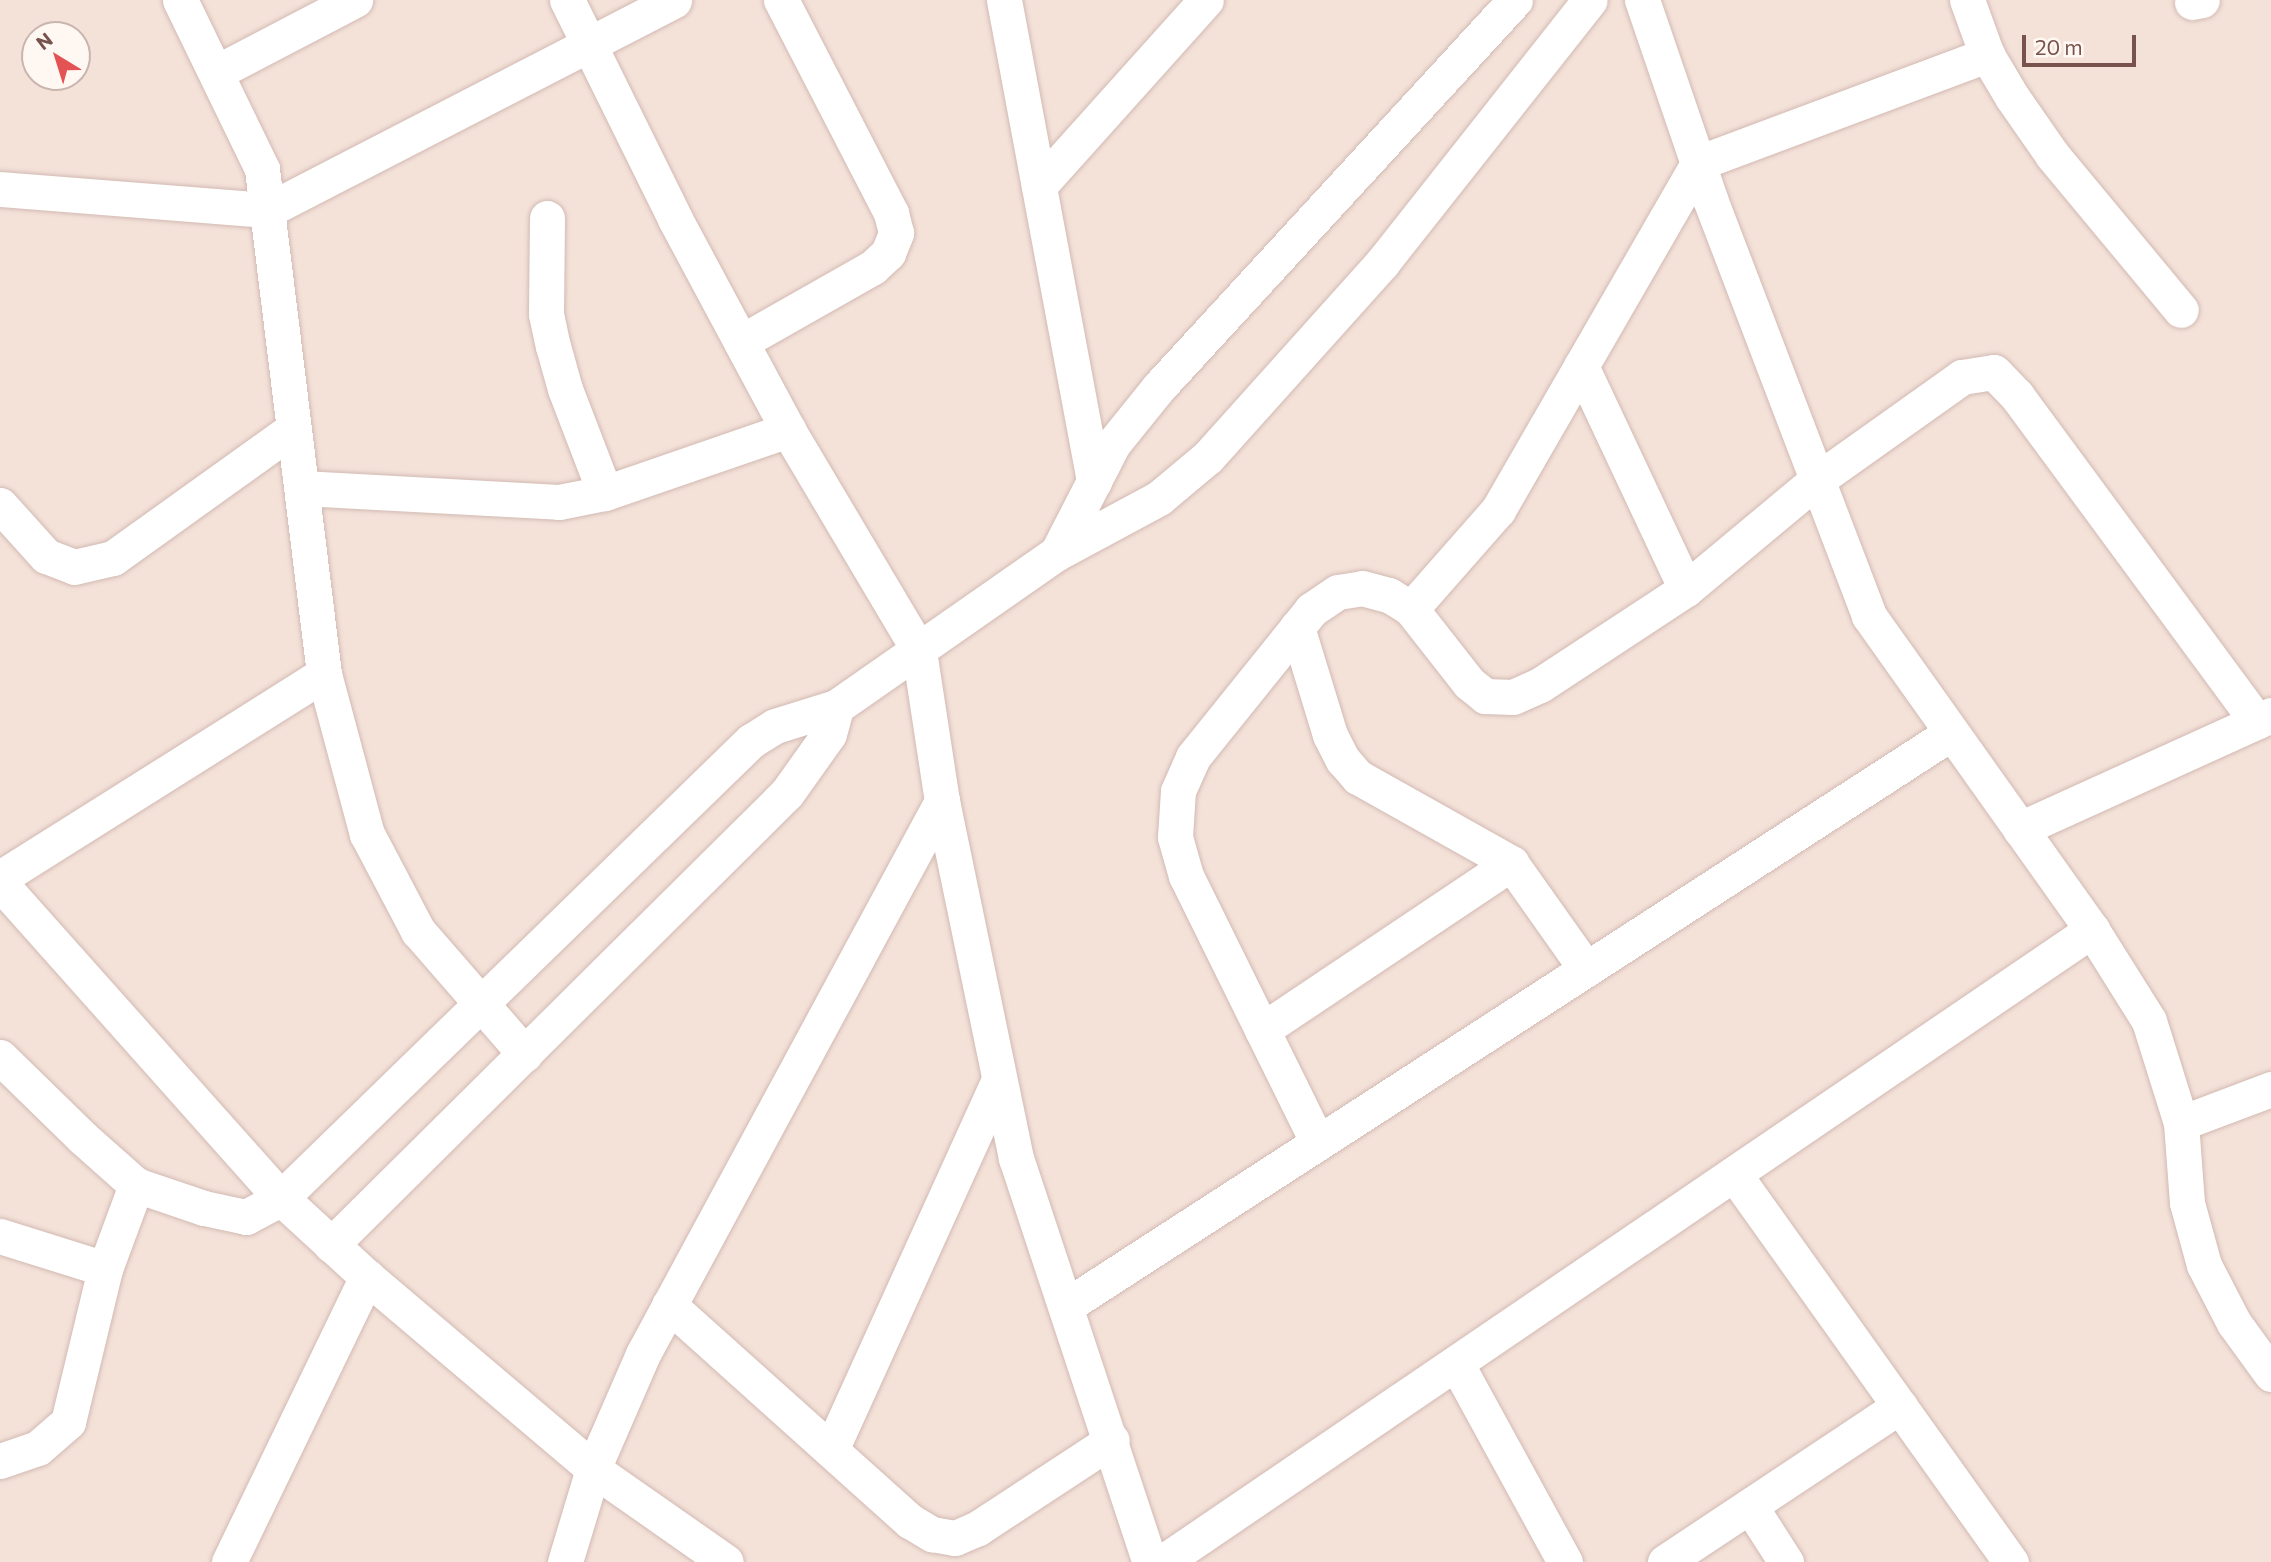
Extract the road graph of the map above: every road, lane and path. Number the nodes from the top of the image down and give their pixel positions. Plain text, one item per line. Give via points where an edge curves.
1 (180, 0) edge
2 (355, 0) edge
3 (567, 0) edge
4 (674, 0) edge
5 (781, 0) edge
6 (1004, 0) edge
7 (1206, 0) edge
8 (1515, 0) edge
9 (1590, 0) edge
10 (1642, 0) edge
11 (1968, 0) edge
12 (588, 43) junction
13 (1987, 55) junction
14 (217, 72) junction
15 (1698, 163) junction
16 (1039, 186) junction
17 (0, 189) edge
18 (268, 210) junction
19 (547, 218) dead end
20 (2181, 310) dead end
21 (741, 342) junction
22 (1581, 366) junction
23 (293, 429) junction
24 (788, 430) junction
25 (1817, 480) junction
26 (1094, 482) junction
27 (302, 488) junction
28 (605, 493) junction
29 (0, 506) edge
30 (1057, 553) junction
31 (1686, 589) junction
32 (1411, 609) junction
33 (1297, 627) junction
34 (919, 651) junction
35 (324, 674) junction
36 (836, 707) junction
37 (2264, 718) edge
38 (1951, 733) junction
39 (942, 801) junction
40 (2020, 829) junction
41 (1511, 863) junction
42 (0, 881) edge
43 (2092, 930) junction
44 (1586, 969) junction
45 (480, 1003) junction
46 (1262, 1030) junction
47 (524, 1054) junction
48 (0, 1056) edge
49 (999, 1080) junction
50 (2271, 1089) edge
51 (2181, 1123) junction
52 (1318, 1143) junction
53 (1734, 1174) junction
54 (136, 1185) junction
55 (281, 1198) junction
56 (0, 1236) edge
57 (331, 1245) junction
58 (105, 1269) junction
59 (367, 1277) junction
60 (669, 1305) junction
61 (1066, 1306) junction
62 (1456, 1363) junction
63 (2271, 1374) edge
64 (1900, 1406) junction
65 (1112, 1440) junction
66 (831, 1450) junction
67 (0, 1461) edge
68 (593, 1469) junction
69 (1750, 1506) junction
70 (229, 1562) edge
71 (565, 1562) edge
72 (726, 1562) edge
73 (1150, 1562) edge
74 (1163, 1562) edge
75 (1565, 1562) edge
76 (1665, 1562) edge
77 (1786, 1562) edge
78 (2011, 1562) edge

1 - 14 street
2 - 14 street
3 - 12 street
4 - 12 street
5 - 21 street via 891,214 896,233 888,254 873,267
6 - 16 street
7 - 16 street
8 - 26 street via 1159,387 1114,444
9 - 30 street via 1382,263 1208,457 1159,498
10 - 15 street
11 - 13 street
12 - 18 street
12 - 21 street via 674,219
13 - 15 street
13 - 20 street via 2053,156
14 - 18 street via 262,169
15 - 22 street
15 - 25 street
16 - 26 street
17 - 18 street
18 - 23 street
19 - 28 street via 546,314 565,389
21 - 24 street
22 - 31 street
22 - 32 street via 1498,510
23 - 27 street
23 - 29 street via 113,558 74,567 46,556
24 - 28 street
24 - 34 street
25 - 31 street
25 - 37 street via 1962,377 1994,372
25 - 38 street via 1868,616
26 - 30 street
27 - 28 street via 559,502
27 - 35 street
30 - 34 street
31 - 32 street via 1540,685 1513,697 1485,696 1469,683
32 - 33 street via 1389,595 1363,587 1338,592 1311,610
33 - 41 street via 1330,735 1358,777
33 - 46 street via 1193,757 1178,791 1175,837 1186,877
34 - 36 street
34 - 39 street
35 - 42 street
35 - 45 street via 372,844 418,931
36 - 45 street via 775,726 751,741
36 - 47 street via 829,734 787,793
37 - 40 street
38 - 40 street
38 - 44 street
39 - 49 street
39 - 60 street
40 - 43 street
41 - 44 street
41 - 46 street
42 - 55 street
43 - 51 street via 2150,1021
43 - 53 street
44 - 52 street
45 - 47 street
45 - 55 street
46 - 52 street
47 - 57 street
48 - 54 street
49 - 61 street via 1016,1158
49 - 66 street
50 - 51 street
51 - 63 street via 2187,1203 2204,1265 2234,1323
52 - 61 street
53 - 62 street
53 - 64 street
54 - 55 street via 204,1209 246,1217
54 - 58 street
55 - 57 street
56 - 58 street
57 - 59 street
58 - 67 street via 68,1422 38,1448
59 - 68 street
59 - 70 street
60 - 66 street
60 - 68 street
61 - 65 street
62 - 74 street
62 - 75 street
64 - 69 street
64 - 78 street
65 - 66 street via 978,1528 955,1538 932,1534 910,1521
65 - 73 street
68 - 71 street
68 - 72 street
69 - 76 street
69 - 77 street

